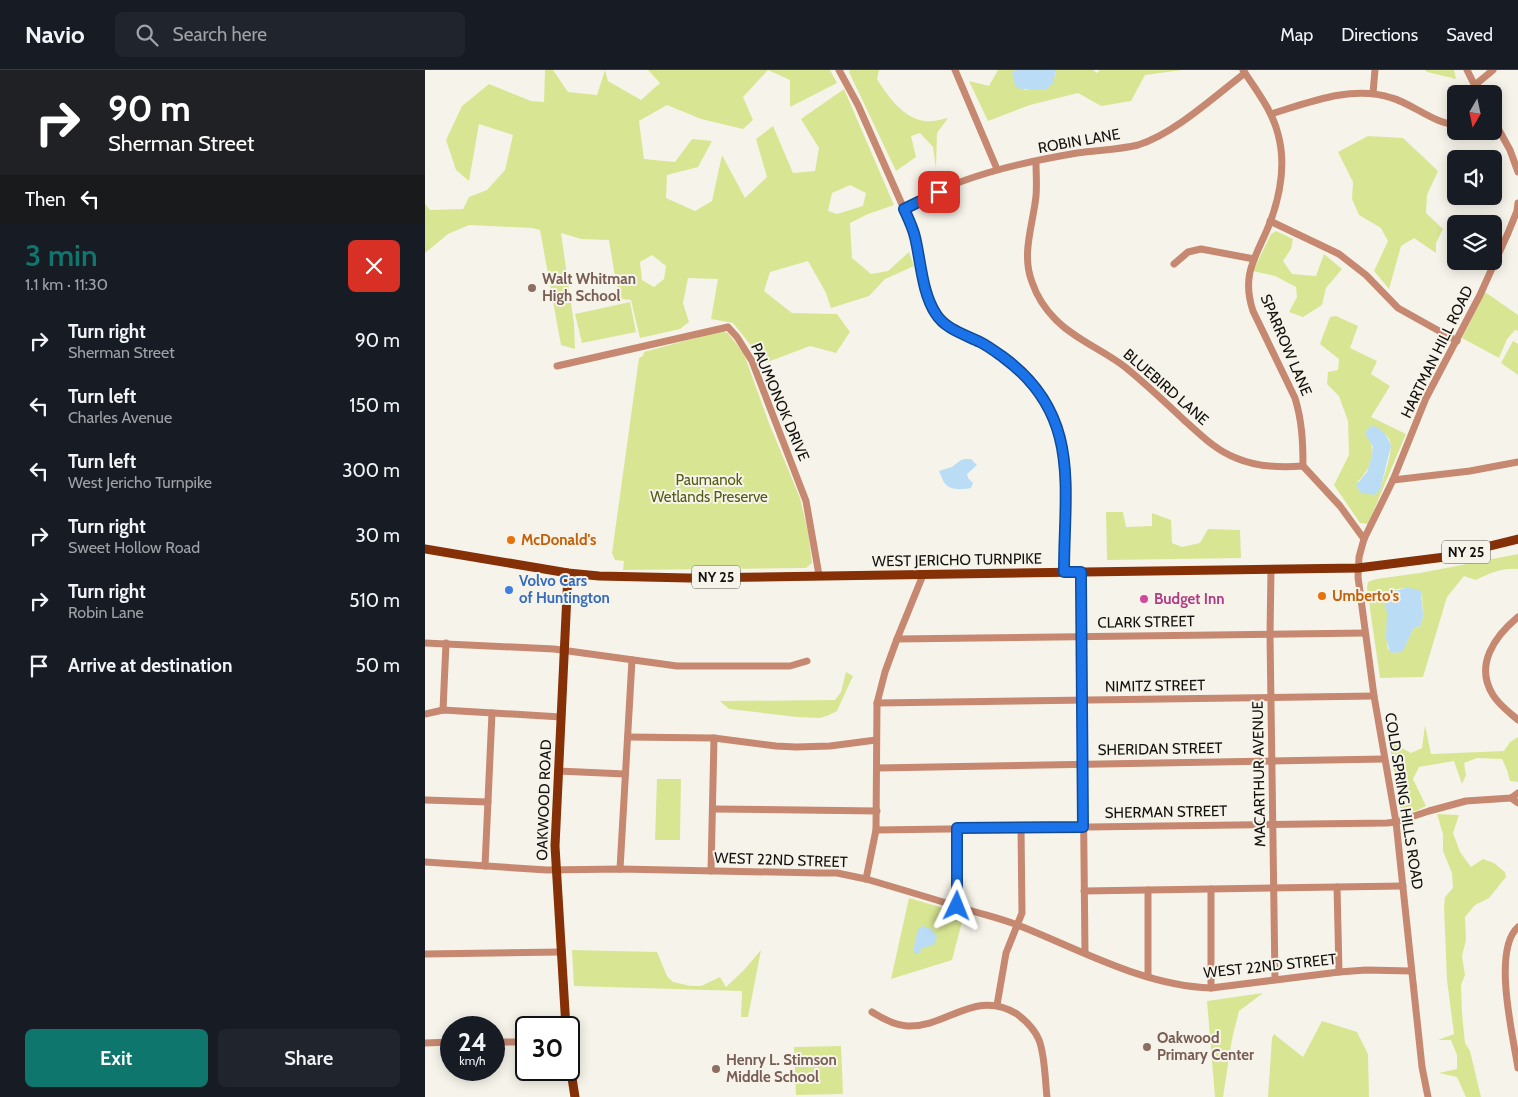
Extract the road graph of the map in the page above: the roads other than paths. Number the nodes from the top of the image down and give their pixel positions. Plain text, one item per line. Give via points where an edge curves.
1 (839, 70) edge
2 (955, 70) edge
3 (1375, 70) edge
4 (1467, 70) edge
5 (1493, 70) edge
6 (1244, 72) edge
7 (1475, 85) joint
8 (1373, 93) junction
9 (1271, 114) junction
10 (1447, 122) edge
11 (1503, 137) edge
12 (1036, 162) junction
13 (997, 169) junction
14 (1518, 172) edge
15 (1518, 203) edge
16 (904, 209) junction
17 (1270, 221) junction
18 (1254, 259) junction
19 (1174, 264) dead end
20 (1457, 341) junction
21 (557, 366) dead end
22 (1518, 462) edge
23 (1303, 466) junction
24 (1393, 480) junction
25 (1364, 539) junction
26 (1518, 539) edge
27 (425, 549) edge
28 (1358, 568) junction
29 (1271, 569) junction
30 (1064, 572) junction
31 (1081, 572) junction
32 (567, 573) junction
33 (923, 574) junction
34 (819, 575) junction
35 (1518, 617) edge
36 (1365, 633) junction
37 (1270, 635) junction
38 (1081, 637) junction
39 (897, 639) junction
40 (425, 643) edge
41 (446, 644) junction
42 (563, 650) junction
43 (632, 660) junction
44 (807, 661) dead end
45 (1374, 696) junction
46 (1271, 698) junction
47 (1082, 700) junction
48 (877, 703) junction
49 (443, 710) junction
50 (492, 713) junction
51 (425, 714) edge
52 (561, 717) junction
53 (1518, 720) edge
54 (628, 737) junction
55 (714, 738) junction
56 (876, 740) junction
57 (1384, 759) junction
58 (1273, 761) junction
59 (1082, 764) junction
60 (877, 768) junction
61 (557, 771) junction
62 (625, 774) junction
63 (1518, 793) edge
64 (1511, 798) junction
65 (425, 800) edge
66 (488, 802) junction
67 (1518, 803) edge
68 (713, 809) junction
69 (877, 811) junction
70 (1396, 822) junction
71 (1273, 824) junction
72 (1083, 827) junction
73 (957, 828) junction
74 (1021, 828) junction
75 (876, 830) junction
76 (425, 862) edge
77 (485, 866) junction
78 (620, 869) junction
79 (556, 870) junction
80 (711, 871) junction
81 (866, 879) junction
82 (1403, 886) junction
83 (1337, 887) junction
84 (1274, 888) junction
85 (1211, 889) junction
86 (1148, 890) junction
87 (1084, 892) junction
88 (957, 906) junction
89 (1017, 925) junction
90 (1518, 927) edge
91 (562, 952) junction
92 (1085, 953) junction
93 (425, 954) edge
94 (1339, 972) junction
95 (1411, 972) junction
96 (1148, 976) junction
97 (1275, 979) junction
98 (1211, 988) junction
99 (997, 1005) junction
100 (872, 1012) dead end
101 (565, 1016) edge
102 (440, 1042) edge
103 (425, 1043) edge
104 (1518, 1068) edge
105 (572, 1081) edge
106 (575, 1097) edge
107 (1047, 1097) edge
108 (1428, 1097) edge

1 - 16 street
2 - 13 street
3 - 8 street
4 - 7 street
5 - 7 street
6 - 9 street, SPARROW LANE
6 - 12 street, ROBIN LANE via 1174,128 1139,144
8 - 9 street via 1327,97
8 - 10 street via 1404,102
9 - 17 street, SPARROW LANE via 1278,132 1283,163 1280,192
11 - 14 street
12 - 13 street, ROBIN LANE
12 - 23 street, BLUEBIRD LANE via 1028,268 1038,298 1048,312 1075,335 1123,366 1220,450 1235,458 1270,467
13 - 16 street, ROBIN LANE
15 - 20 street, HARTMAN HILL ROAD via 1508,233
16 - 30 street via 915,235 925,287 936,315 951,328 983,343 1009,362 1049,407 1067,475
17 - 18 street, SPARROW LANE
17 - 20 street via 1339,254 1366,275 1398,308
18 - 19 street via 1201,249 1188,252
18 - 23 street, SPARROW LANE via 1249,275 1249,298 1300,413
20 - 24 street, HARTMAN HILL ROAD via 1426,398
21 - 34 street, PAUMONOK DRIVE via 728,327 751,361 806,501
22 - 24 street
23 - 25 street via 1340,506
24 - 25 street, HARTMAN HILL ROAD
25 - 28 street, HARTMAN HILL ROAD
26 - 28 main road, WEST JERICHO TURNPIKE / NY 25 via 1441,558
27 - 32 main road, WEST JERICHO TURNPIKE / NY 25
28 - 29 main road, WEST JERICHO TURNPIKE / NY 25
28 - 36 street, COLD SPRING HILLS ROAD
29 - 31 main road, WEST JERICHO TURNPIKE / NY 25
29 - 37 street, MACARTHUR AVENUE
30 - 31 main road, WEST JERICHO TURNPIKE / NY 25
30 - 33 main road, WEST JERICHO TURNPIKE / NY 25
31 - 38 street
32 - 34 main road, WEST JERICHO TURNPIKE / NY 25 via 689,578
32 - 42 main road, OAKWOOD ROAD
33 - 34 main road, WEST JERICHO TURNPIKE / NY 25
33 - 39 street
35 - 53 street via 1497,637 1486,661 1492,694
36 - 37 street, CLARK STREET
36 - 45 street, COLD SPRING HILLS ROAD
37 - 38 street, CLARK STREET
37 - 46 street, MACARTHUR AVENUE
38 - 39 street, CLARK STREET
38 - 47 street
39 - 48 street
40 - 41 street
41 - 42 street
41 - 49 street
42 - 43 street
42 - 52 main road, OAKWOOD ROAD
43 - 44 street via 701,667 790,666
43 - 54 street
45 - 46 street, NIMITZ STREET
45 - 57 street, COLD SPRING HILLS ROAD
46 - 47 street, NIMITZ STREET
46 - 58 street, MACARTHUR AVENUE
47 - 48 street, NIMITZ STREET
47 - 59 street
48 - 56 street
49 - 50 street
49 - 51 street
50 - 52 street
50 - 66 street
52 - 61 main road, OAKWOOD ROAD
54 - 55 street
54 - 62 street
55 - 56 street via 796,747
55 - 68 street
56 - 60 street
57 - 58 street, SHERIDAN STREET
57 - 70 street, COLD SPRING HILLS ROAD
58 - 59 street, SHERIDAN STREET
58 - 71 street, MACARTHUR AVENUE
59 - 60 street, SHERIDAN STREET
59 - 72 street
60 - 69 street
61 - 62 street
61 - 79 main road, OAKWOOD ROAD
62 - 78 street
63 - 64 street
64 - 67 street
64 - 70 street, SHERMAN STREET via 1466,801
65 - 66 street
66 - 77 street
68 - 69 street
68 - 80 street
69 - 75 street
70 - 71 street, SHERMAN STREET
70 - 82 street, COLD SPRING HILLS ROAD
71 - 72 street, SHERMAN STREET
71 - 84 street, MACARTHUR AVENUE
72 - 74 street, SHERMAN STREET
72 - 87 street
73 - 74 street, SHERMAN STREET
73 - 75 street, SHERMAN STREET
73 - 88 street
74 - 89 street via 1022,913
75 - 81 street
76 - 77 street, WEST 22ND STREET
77 - 79 street, WEST 22ND STREET
78 - 79 street, WEST 22ND STREET
78 - 80 street, WEST 22ND STREET
79 - 91 main road, OAKWOOD ROAD
80 - 81 street, WEST 22ND STREET via 837,873
81 - 88 street, WEST 22ND STREET
82 - 83 street
82 - 95 street, COLD SPRING HILLS ROAD
83 - 84 street
83 - 94 street
84 - 85 street
84 - 97 street, MACARTHUR AVENUE
85 - 86 street
85 - 98 street
86 - 87 street
86 - 96 street
87 - 92 street
88 - 89 street, WEST 22ND STREET
89 - 92 street, WEST 22ND STREET
89 - 99 street via 1006,953
90 - 104 street via 1507,945 1505,975
91 - 93 street
91 - 101 main road, OAKWOOD ROAD
92 - 96 street, WEST 22ND STREET
94 - 95 street, WEST 22ND STREET
94 - 97 street, WEST 22ND STREET
95 - 108 street, COLD SPRING HILLS ROAD
96 - 98 street, WEST 22ND STREET via 1180,985
97 - 98 street, WEST 22ND STREET
99 - 100 street via 971,1007 909,1026 896,1024
99 - 107 street via 1022,1018 1039,1040
102 - 103 street
105 - 106 main road

